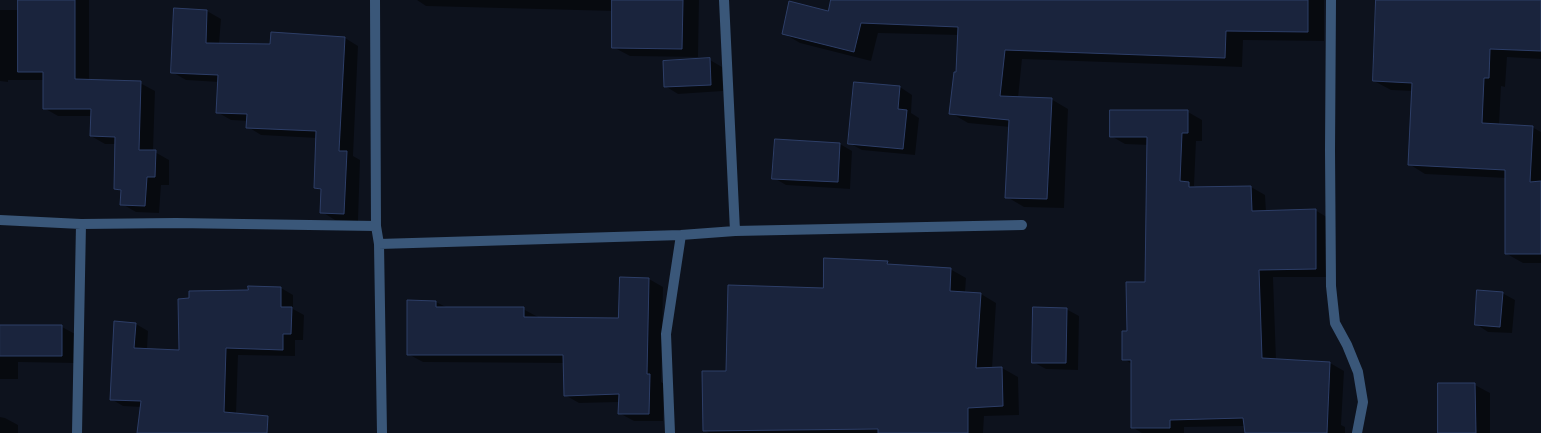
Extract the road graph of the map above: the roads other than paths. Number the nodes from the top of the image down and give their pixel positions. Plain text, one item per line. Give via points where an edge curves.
1 (375, 0) edge
2 (724, 0) edge
3 (1331, 0) edge
4 (0, 220) edge
5 (80, 224) junction
6 (1022, 225) dead end
7 (376, 226) junction
8 (735, 231) junction
9 (681, 235) junction
10 (379, 244) junction
11 (77, 433) edge
12 (382, 433) edge
13 (670, 433) edge
14 (1357, 433) edge

1 - 7 street
2 - 8 street
3 - 14 street via 1332,286 1335,323 1358,372 1363,402
4 - 5 street
5 - 7 street
5 - 11 street
6 - 8 street
7 - 10 street
8 - 9 street
9 - 10 street
9 - 13 street via 666,334
10 - 12 street

